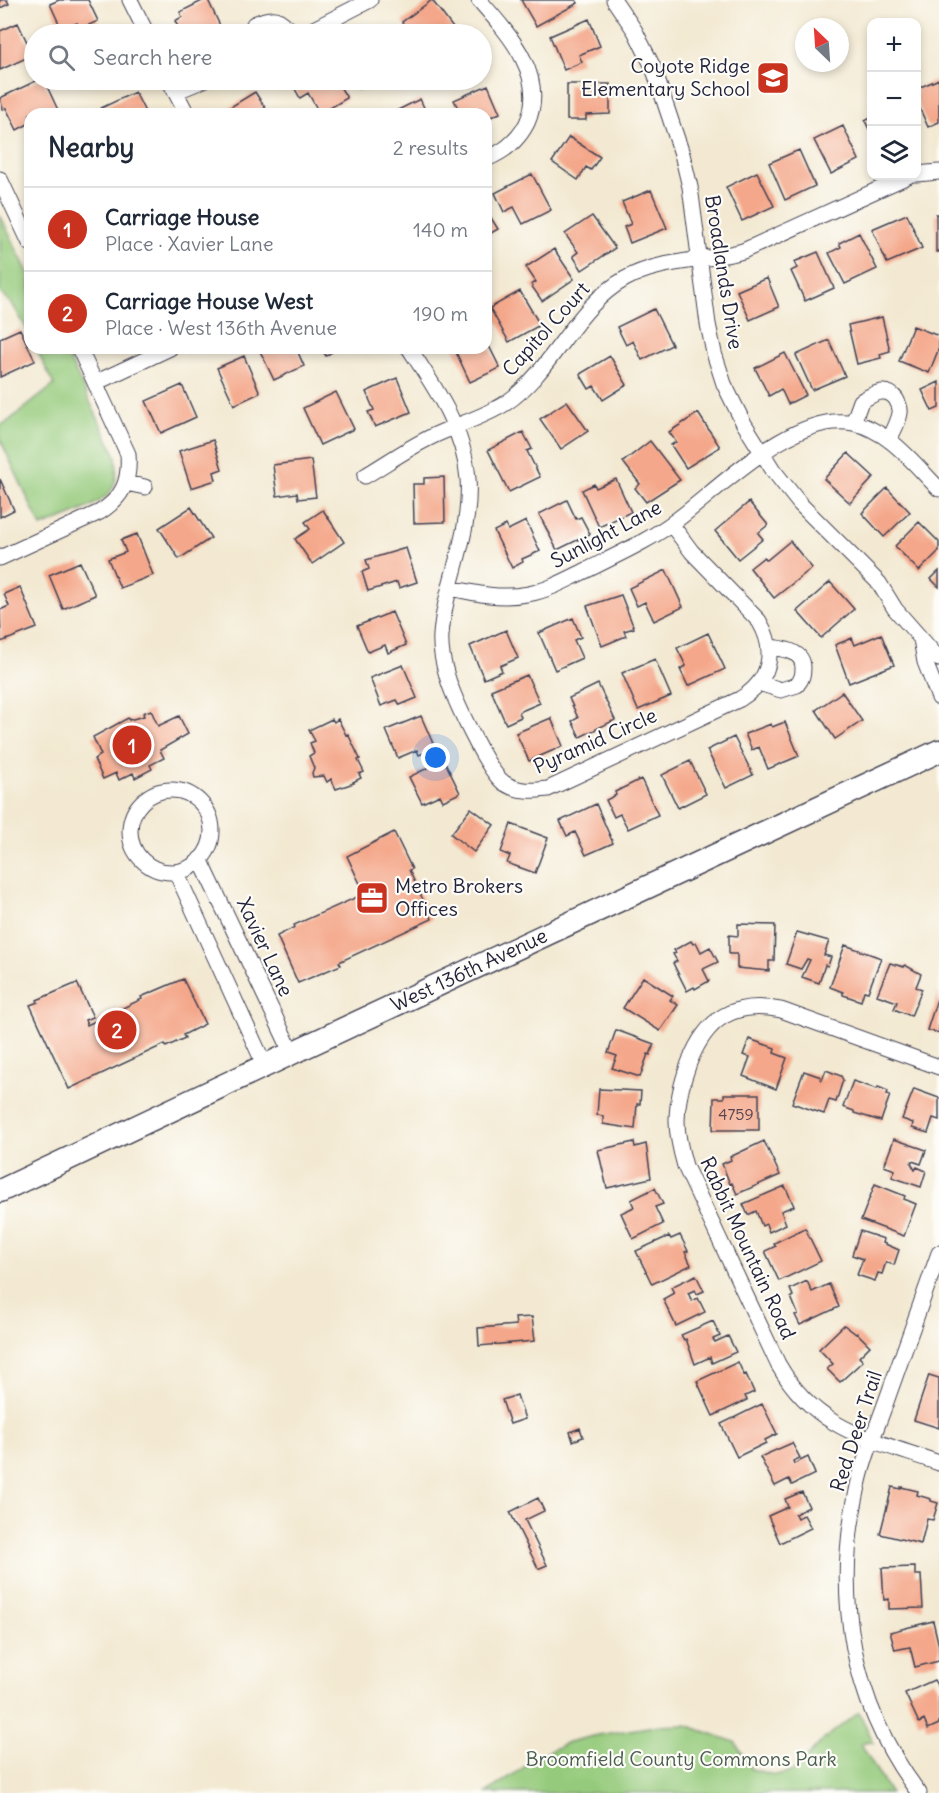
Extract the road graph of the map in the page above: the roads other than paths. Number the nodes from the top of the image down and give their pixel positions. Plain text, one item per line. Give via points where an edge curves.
1 (130, 0) edge
2 (370, 0) edge
3 (479, 0) edge
4 (614, 0) edge
5 (142, 24) edge
6 (254, 24) edge
7 (282, 24) edge
8 (323, 24) edge
9 (174, 90) edge
10 (183, 108) edge
11 (492, 156) edge
12 (939, 172) edge
13 (921, 174) edge
14 (0, 180) edge
15 (900, 180) edge
16 (24, 230) edge
17 (701, 260) junction
18 (82, 354) edge
19 (157, 354) edge
20 (414, 354) edge
21 (95, 382) junction
22 (853, 423) junction
23 (455, 426) junction
24 (889, 440) junction
25 (762, 454) junction
26 (365, 476) dead end
27 (126, 483) junction
28 (146, 488) dead end
29 (939, 489) edge
30 (671, 524) junction
31 (0, 558) edge
32 (451, 588) junction
33 (921, 639) junction
34 (770, 647) junction
35 (939, 659) edge
36 (759, 683) junction
37 (939, 698) edge
38 (939, 752) edge
39 (200, 860) junction
40 (176, 872) junction
41 (292, 1053) junction
42 (265, 1066) junction
43 (939, 1067) edge
44 (0, 1191) edge
45 (938, 1260) edge
46 (872, 1440) junction
47 (939, 1463) edge
48 (919, 1793) edge

1 - 5 street
2 - 8 street
3 - 11 street via 514,43 532,83 533,100 523,130 513,144
4 - 17 street, Broadlands Drive via 653,67 669,112 690,187
6 - 7 street via 268,17
9 - 10 street
12 - 13 street
14 - 16 street
15 - 17 street, Capitol Court via 743,251
17 - 23 street, Capitol Court via 664,264 623,280 605,293 506,403
17 - 25 street, Broadlands Drive via 714,353 742,422
18 - 21 street
19 - 21 street
20 - 23 street, Pyramid Circle
21 - 27 street via 128,454
22 - 24 street
22 - 24 street via 861,401 879,392 892,394 900,414
22 - 25 street, Sunlight Lane via 815,424
23 - 26 street, Capitol Court
23 - 32 street, Pyramid Circle via 468,478 468,505
24 - 29 street
25 - 30 street, Sunlight Lane
25 - 33 street, Broadlands Drive via 800,504 879,583
27 - 28 street
27 - 31 street via 120,495 100,512
30 - 32 street, Sunlight Lane via 644,542 550,588 505,597
30 - 34 street via 692,552 759,621
32 - 36 street, Pyramid Circle via 441,637 447,678 485,760 504,783 518,789 548,789 740,699
33 - 35 street, Broadlands Drive
33 - 37 street, Broadlands Drive
34 - 36 street via 766,671
34 - 36 street via 796,653 803,663 803,675 797,685 781,690
38 - 41 main road, West 136th Avenue
39 - 40 street
39 - 40 street via 207,850 212,826 195,798 172,790 146,798 131,820 133,846 145,862 162,871
39 - 41 street, Xavier Lane
40 - 42 street
41 - 42 main road, West 136th Avenue
42 - 44 main road, West 136th Avenue
43 - 46 street, Rabbit Mountain Road via 781,1010 748,1007 725,1015 706,1029 697,1043 678,1100 679,1144 685,1166 788,1382 821,1416
45 - 46 street, Red Deer Trail
46 - 47 street, Rabbit Mountain Road
46 - 48 street, Red Deer Trail via 858,1483 847,1552 853,1647 872,1712 895,1758

